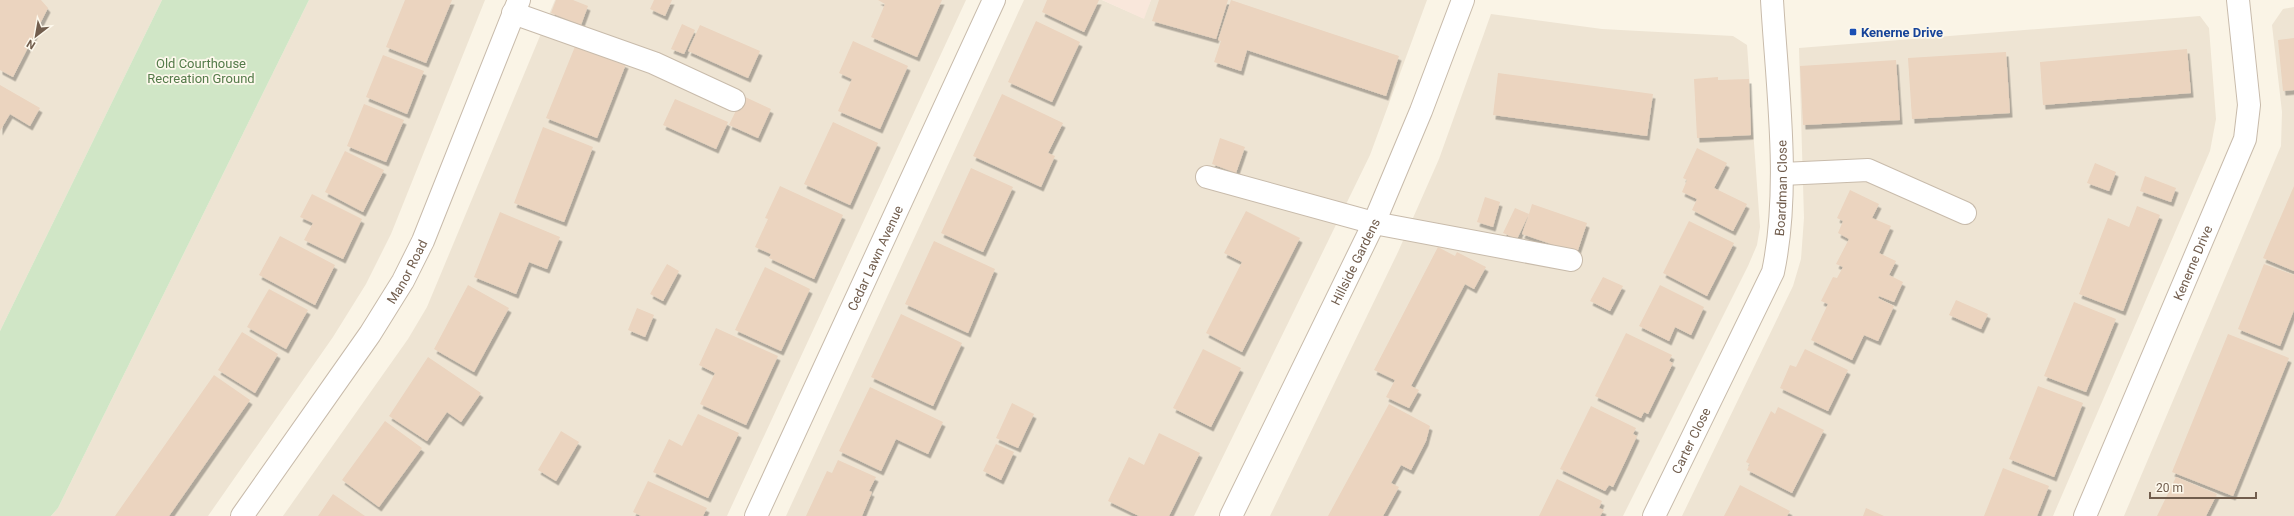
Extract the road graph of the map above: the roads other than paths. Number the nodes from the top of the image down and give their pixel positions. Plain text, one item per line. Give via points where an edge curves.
1 (994, 0) edge
2 (1463, 0) edge
3 (1772, 0) edge
4 (2238, 0) edge
5 (516, 7) edge
6 (734, 100) dead end
7 (1782, 174) junction
8 (1207, 177) dead end
9 (1965, 213) dead end
10 (1374, 223) junction
11 (1570, 260) dead end
12 (1728, 365) joint
13 (242, 516) edge
14 (756, 516) edge
15 (1232, 516) edge
16 (1654, 516) edge
17 (2085, 516) edge

1 - 14 street, Cedar Lawn Avenue
2 - 10 street, Hillside Gardens via 1421,111
3 - 7 street, Boardman Close
4 - 17 street, Kenerne Drive via 2249,105 2245,139
5 - 6 street via 654,62
5 - 13 street, Manor Road via 423,241 403,281 370,334
7 - 9 street via 1868,170
7 - 12 street, Boardman Close via 1780,241 1773,272
8 - 10 street
10 - 11 street
10 - 15 street, Hillside Gardens
12 - 16 street, Carter Close

